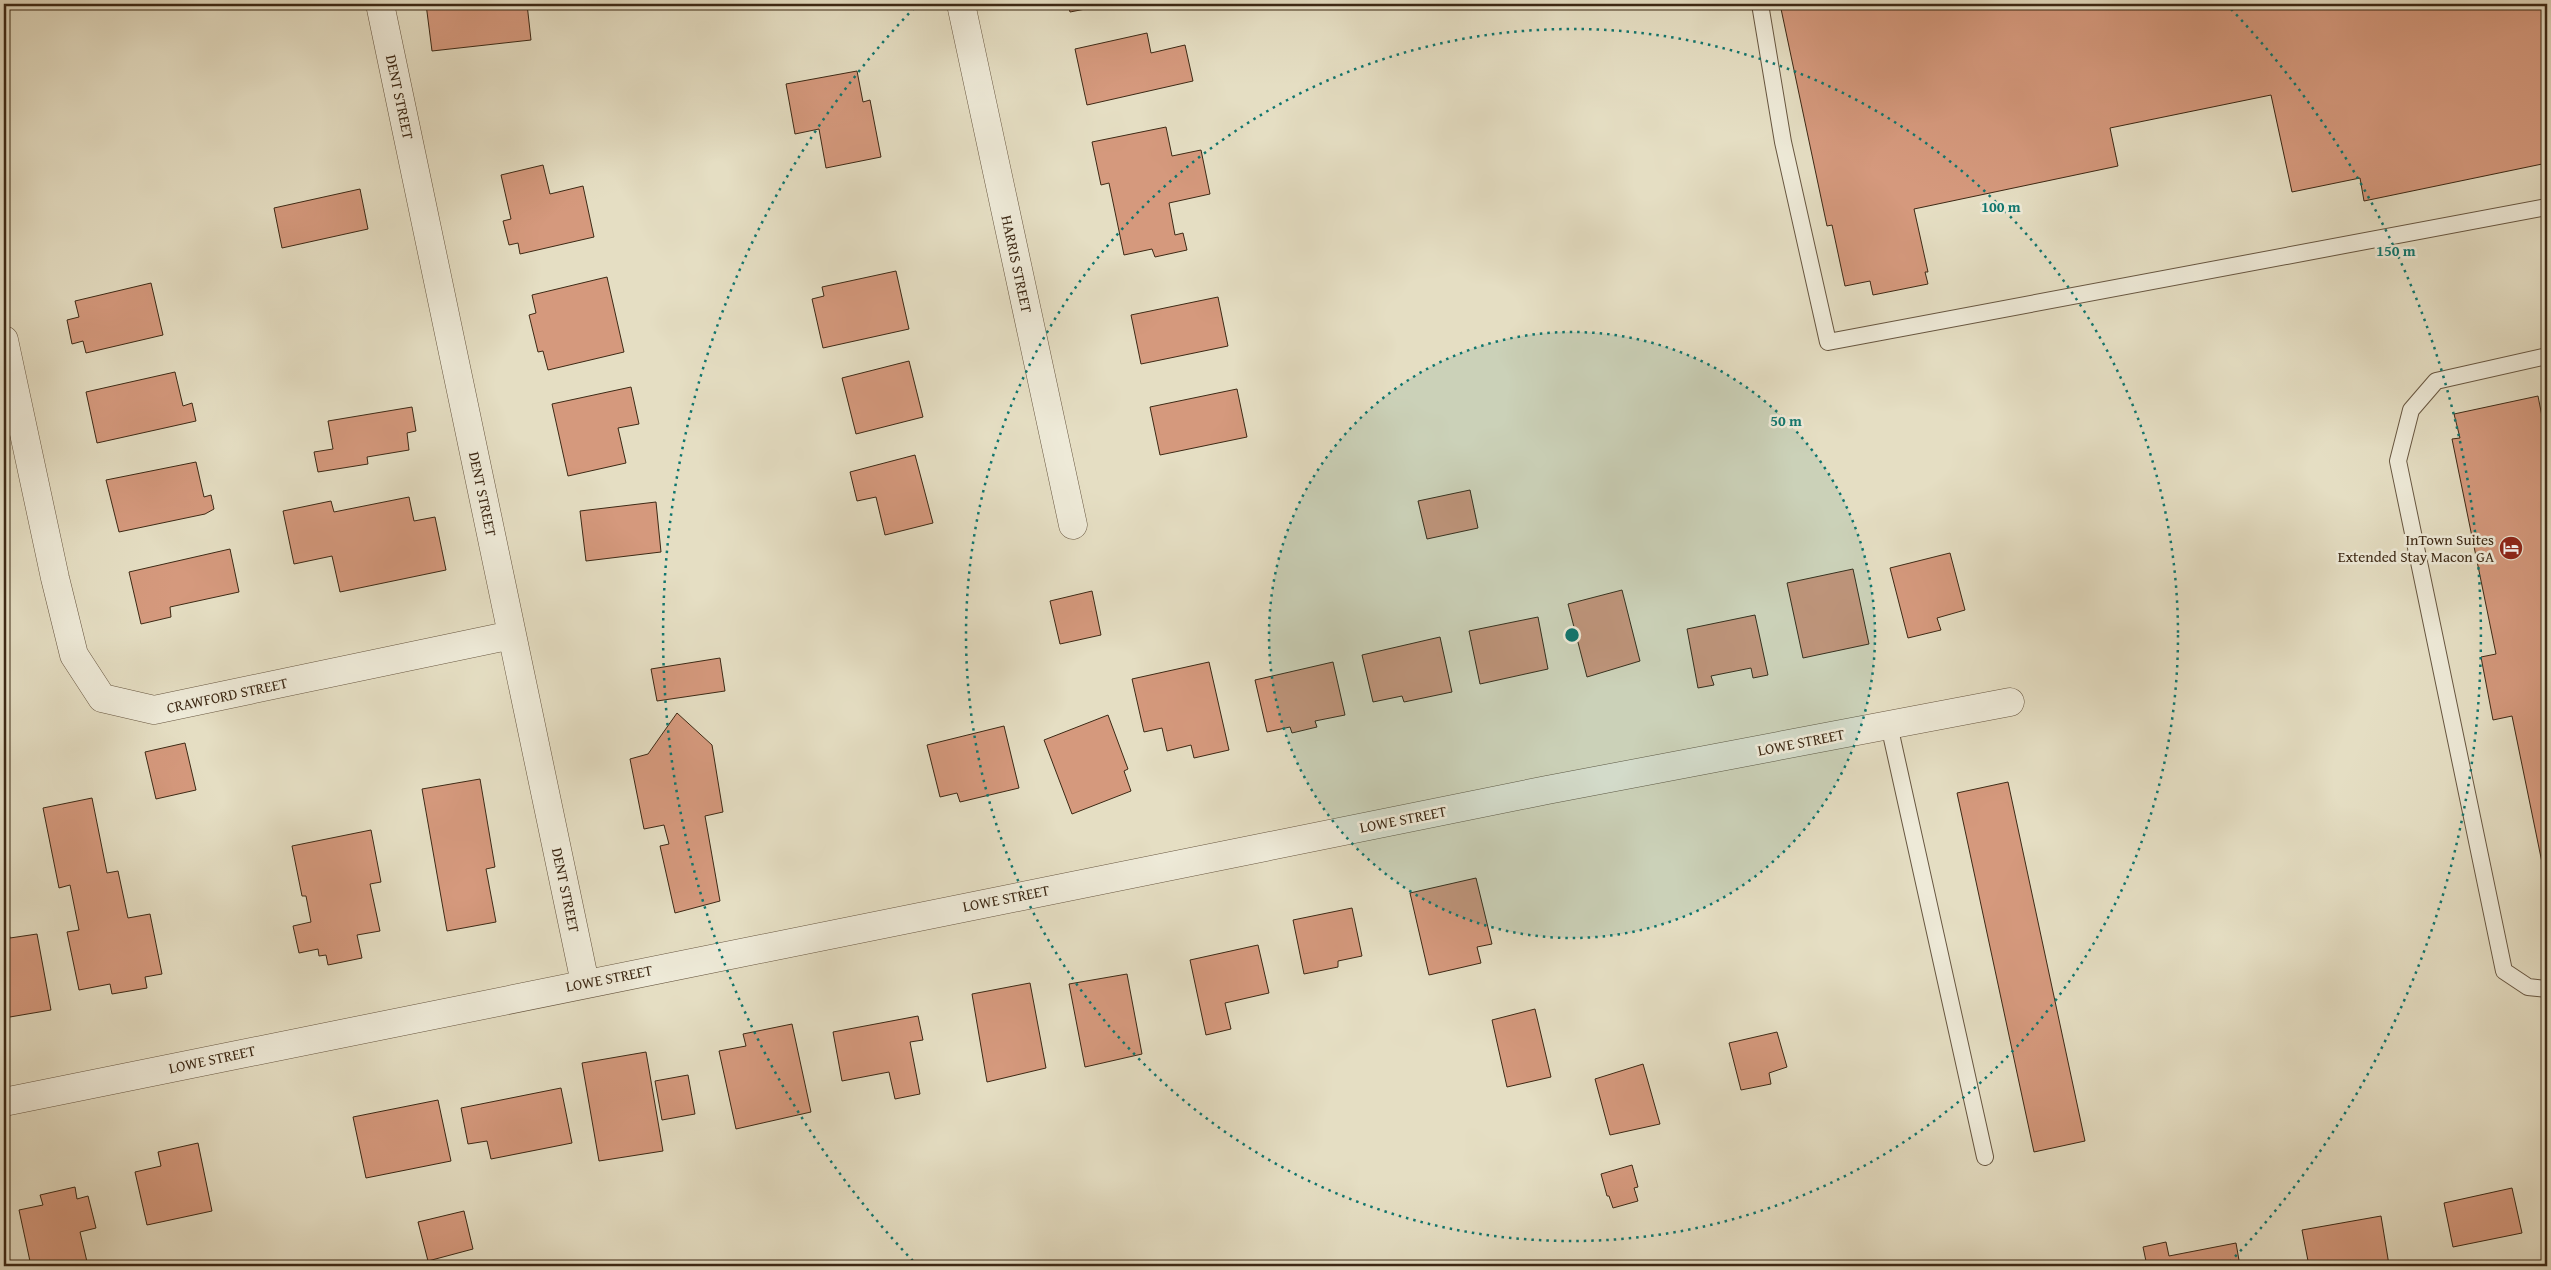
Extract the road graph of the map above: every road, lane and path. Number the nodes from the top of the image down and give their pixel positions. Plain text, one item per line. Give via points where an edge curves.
1 (380, 4) edge
2 (961, 4) edge
3 (1760, 4) edge
4 (2547, 207) edge
5 (4, 340) edge
6 (2547, 356) edge
7 (1073, 525) dead end
8 (512, 635) junction
9 (2010, 702) dead end
10 (1889, 725) junction
11 (585, 983) junction
12 (2547, 989) edge
13 (4, 1102) edge
14 (1985, 1157) dead end

1 - 8 street, DENT STREET
2 - 7 street, HARRIS STREET
3 - 4 lane via 1783,142 1828,342
5 - 8 street, CRAWFORD STREET via 74,655 102,698 154,710
6 - 12 lane via 2436,381 2411,410 2398,461 2504,971 2528,987
8 - 11 street, DENT STREET
9 - 10 street, LOWE STREET
10 - 11 street, LOWE STREET via 1547,790
10 - 14 lane
11 - 13 street, LOWE STREET

